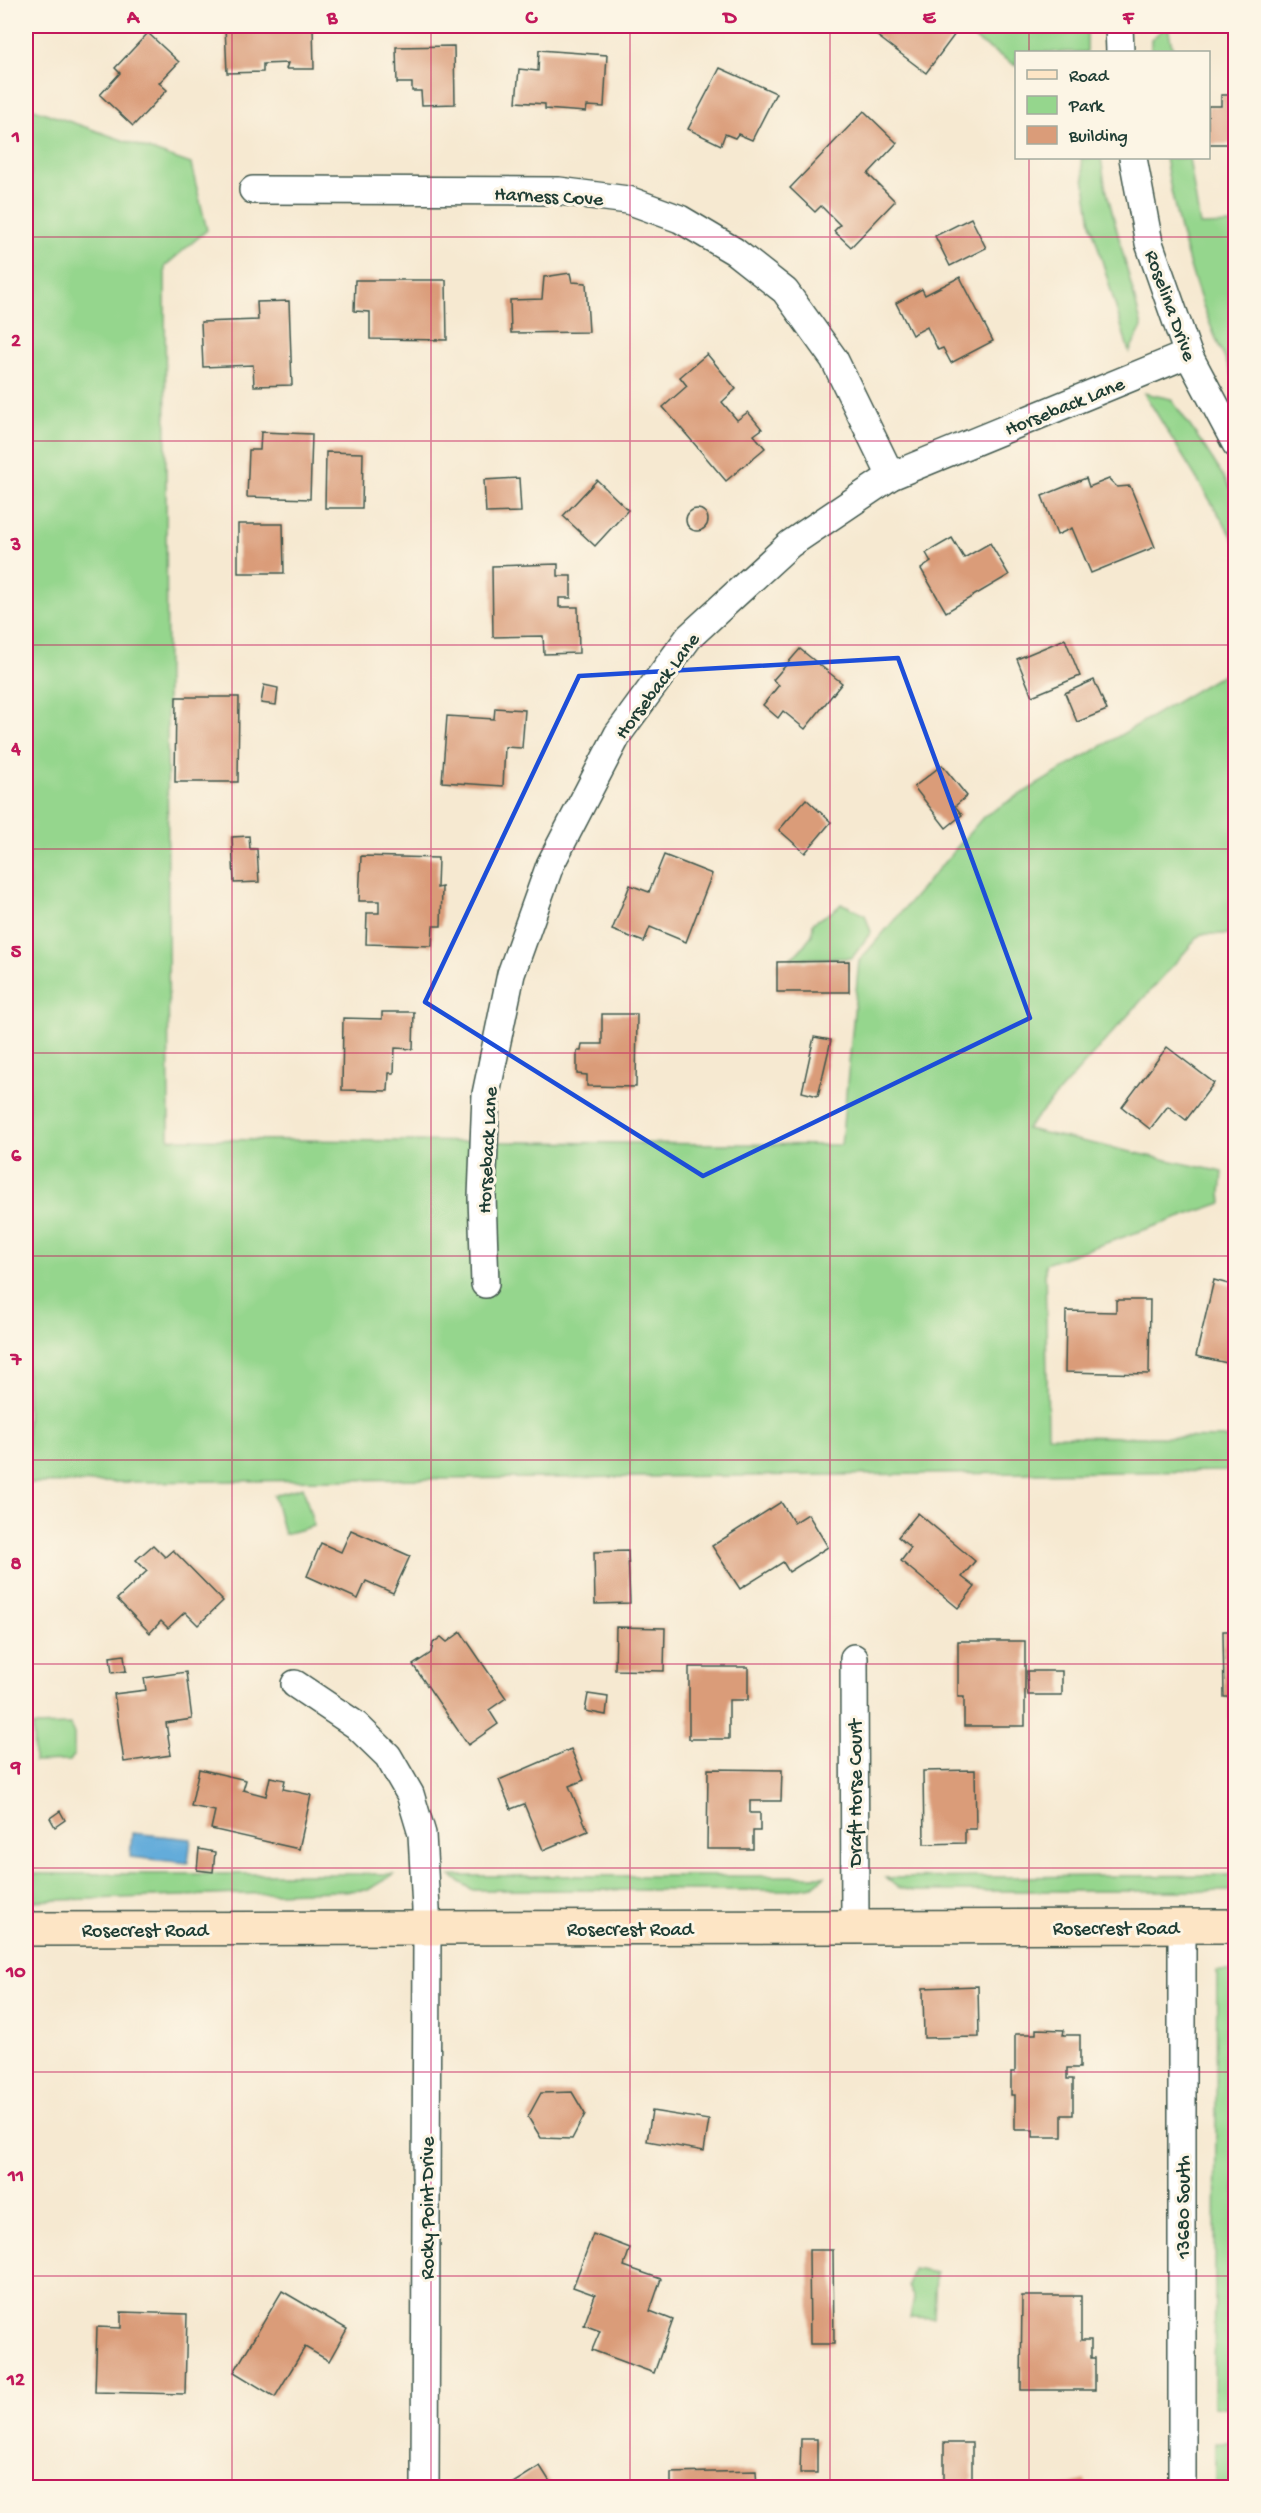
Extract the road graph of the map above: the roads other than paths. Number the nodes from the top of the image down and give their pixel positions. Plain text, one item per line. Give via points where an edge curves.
1 (1119, 26) edge
2 (1120, 51) edge
3 (1133, 159) edge
4 (254, 190) dead end
5 (1188, 354) junction
6 (1236, 444) edge
7 (891, 476) junction
8 (485, 1284) dead end
9 (854, 1658) dead end
10 (295, 1684) dead end
11 (1182, 1926) junction
12 (1236, 1926) edge
13 (855, 1927) junction
14 (427, 1928) junction
15 (26, 1929) edge
16 (425, 2487) edge
17 (1182, 2487) edge

1 - 2 street
3 - 5 street, Roselina Drive via 1149,243
4 - 7 street, Harness Cove via 559,191 628,200 680,219 734,251 785,291 834,359
5 - 6 street, Roselina Drive
5 - 7 street, Horseback Lane
7 - 8 street, Horseback Lane via 790,544 688,637 618,734 549,865 511,974 486,1094 482,1197
9 - 13 street, Draft Horse Court
10 - 14 street, Rocky Point Drive via 364,1732 388,1756 400,1776 422,1834
11 - 12 main road, Rosecrest Road
11 - 13 main road, Rosecrest Road
11 - 17 street, 13680 South
13 - 14 main road, Rosecrest Road
14 - 15 main road, Rosecrest Road
14 - 16 street, Rocky Point Drive

